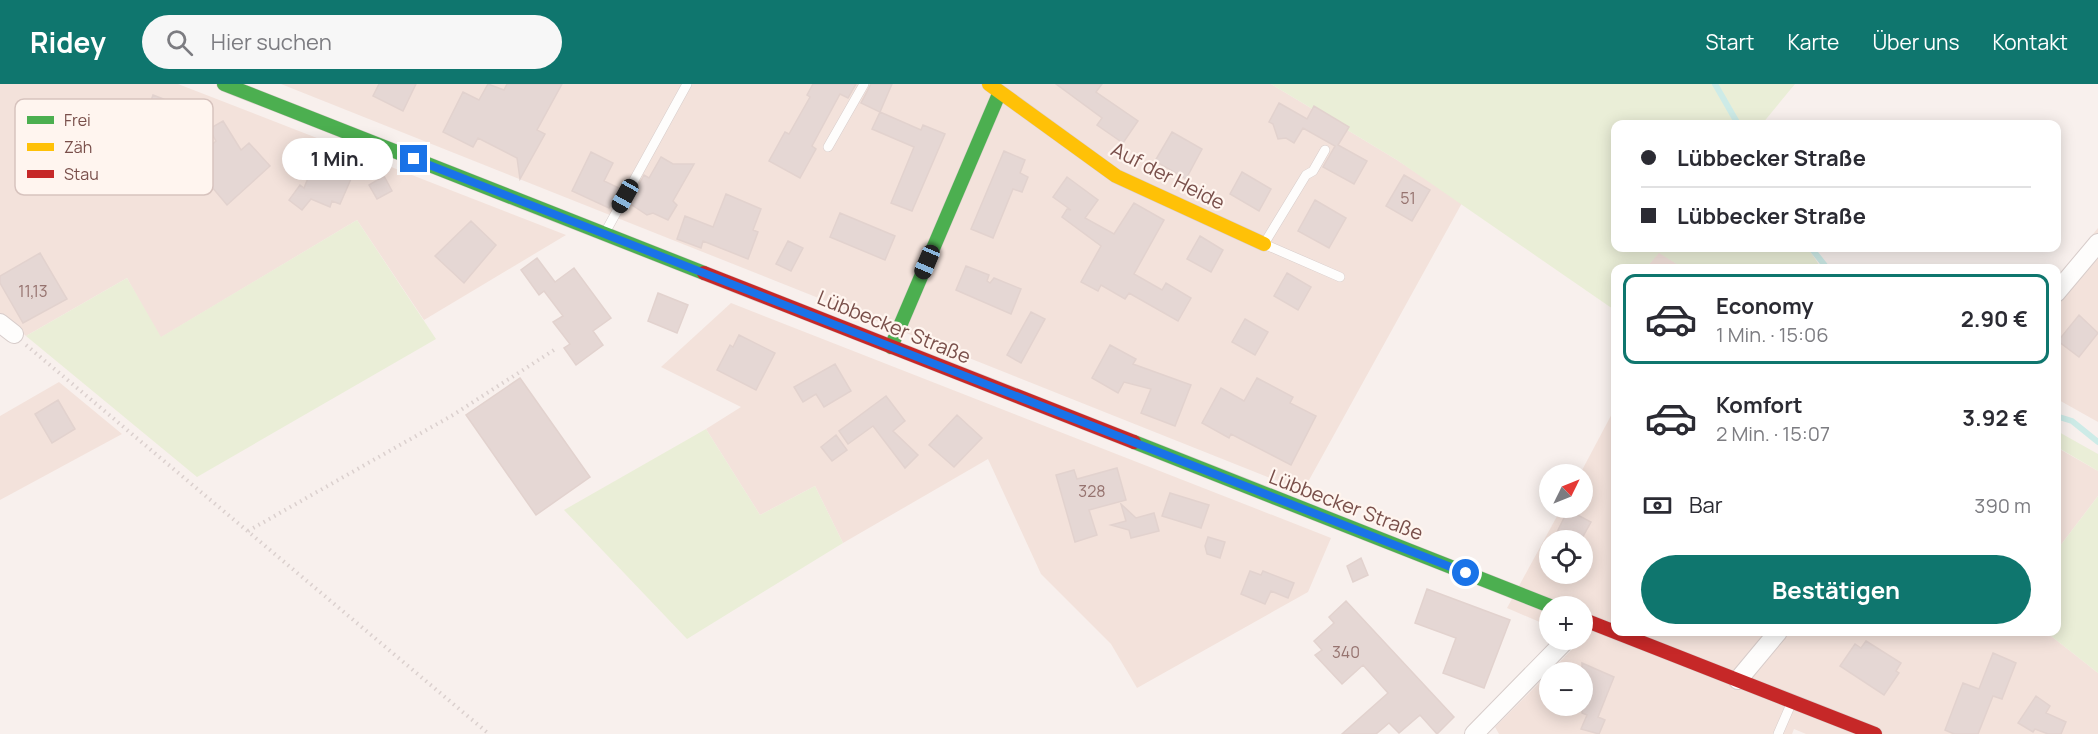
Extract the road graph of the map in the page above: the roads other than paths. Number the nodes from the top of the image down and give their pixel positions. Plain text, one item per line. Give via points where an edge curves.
1 (224, 84) edge
2 (687, 84) edge
3 (864, 84) edge
4 (989, 84) edge
5 (999, 94) junction
6 (828, 147) dead end
7 (1324, 150) dead end
8 (605, 234) junction
9 (2098, 243) edge
10 (1264, 244) junction
11 (1340, 277) dead end
12 (2061, 287) edge
13 (891, 347) junction
14 (1539, 602) edge
15 (1593, 624) edge
16 (1611, 631) edge
17 (1623, 636) edge
18 (1775, 636) edge
19 (1556, 650) edge
20 (1738, 680) junction
21 (1792, 701) junction
22 (1474, 734) edge
23 (1778, 734) edge
24 (1875, 734) edge

1 - 8 main road, Lübbecker Straße
2 - 8 lane
3 - 6 lane
4 - 5 main road, Auf der Heide
5 - 10 main road, Auf der Heide via 1116,176
5 - 13 main road
7 - 10 lane
8 - 13 main road, Lübbecker Straße
9 - 12 street
10 - 11 lane
13 - 14 main road, Lübbecker Straße
15 - 16 main road
17 - 20 main road
18 - 20 street
19 - 22 street
20 - 21 main road
21 - 23 lane
21 - 24 main road

